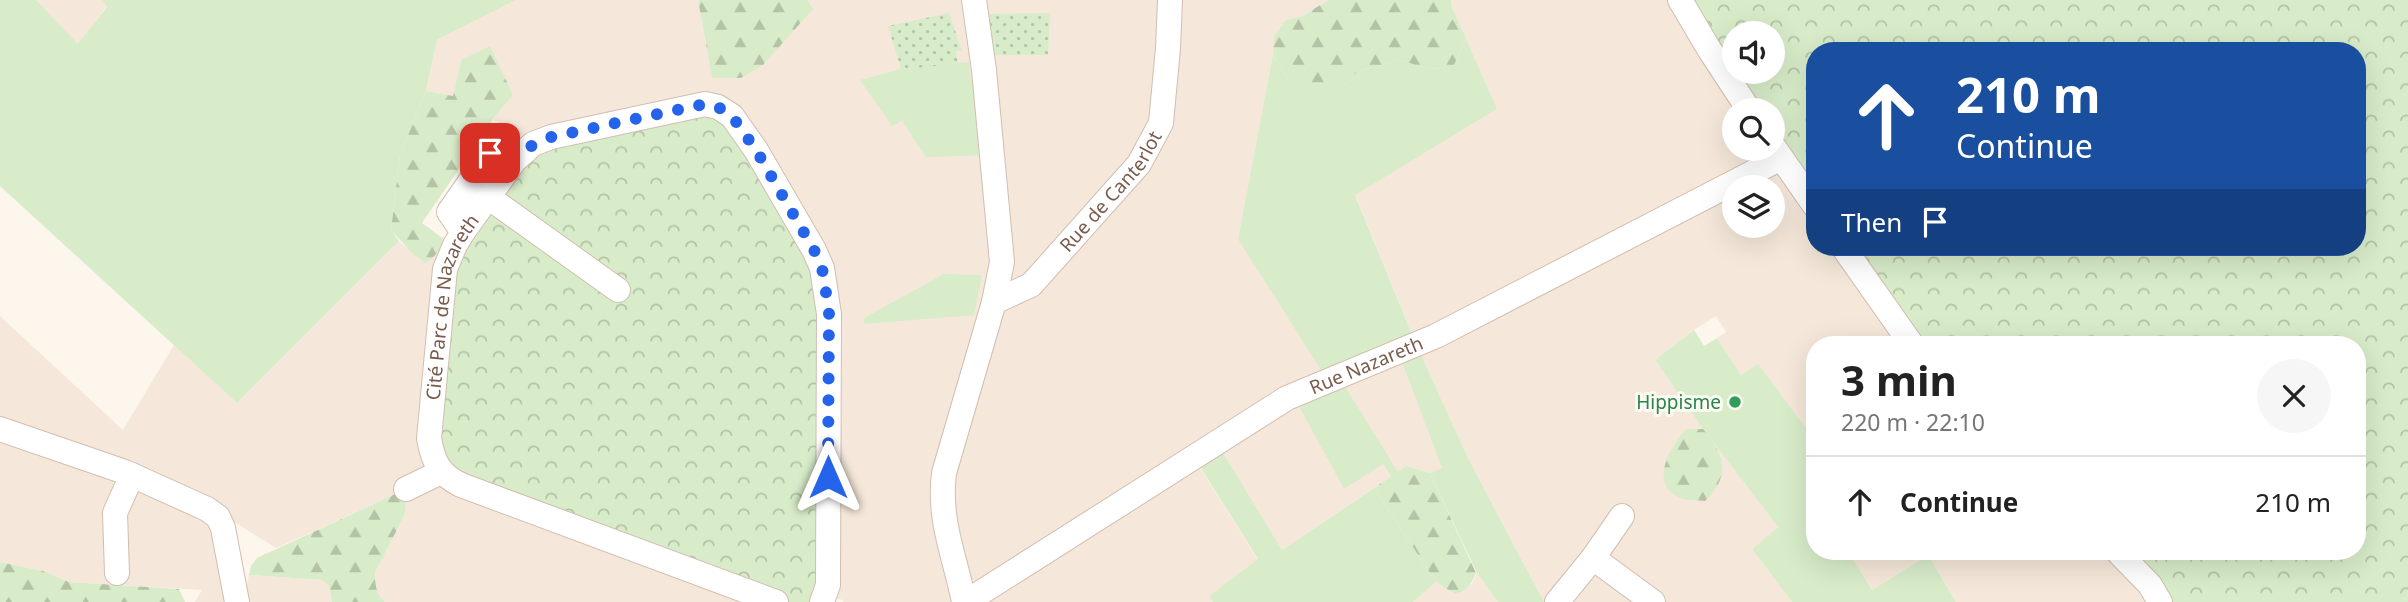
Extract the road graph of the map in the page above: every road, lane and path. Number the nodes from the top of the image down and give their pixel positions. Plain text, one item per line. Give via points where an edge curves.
1 (974, 0) edge
2 (1170, 0) edge
3 (1680, 0) edge
4 (1741, 98) edge
5 (525, 150) junction
6 (1760, 161) edge
7 (1783, 161) edge
8 (1806, 193) edge
9 (488, 197) junction
10 (463, 232) junction
11 (1849, 256) edge
12 (618, 290) dead end
13 (994, 302) junction
14 (1906, 336) edge
15 (0, 429) edge
16 (441, 472) junction
17 (132, 475) junction
18 (406, 489) dead end
19 (1622, 516) dead end
20 (1593, 558) junction
21 (2126, 560) edge
22 (117, 573) dead end
23 (237, 602) edge
24 (776, 602) edge
25 (822, 602) edge
26 (965, 602) edge
27 (1557, 602) edge
28 (1653, 602) edge
29 (2160, 602) edge

1 - 13 street via 1002,262
2 - 13 street, Rue de Canterlot via 1161,122 1139,164 1031,285
3 - 4 street
5 - 9 street, Cité Parc de Nazareth
5 - 10 street via 490,153 449,212
5 - 25 street, Cité Parc de Nazareth via 551,137 705,104 732,116 756,150 814,250 827,290 828,585
6 - 26 street, Rue Nazareth via 1436,336 1287,398
7 - 8 street
9 - 10 street, Cité Parc de Nazareth
9 - 12 street
10 - 16 street, Cité Parc de Nazareth via 442,283 429,438
11 - 14 street
13 - 26 street via 954,433 942,493 947,538
15 - 17 street
16 - 18 street
16 - 24 street via 461,485
17 - 22 street via 115,513
17 - 23 street via 218,517
19 - 20 street
20 - 27 street
20 - 28 street
21 - 29 street

